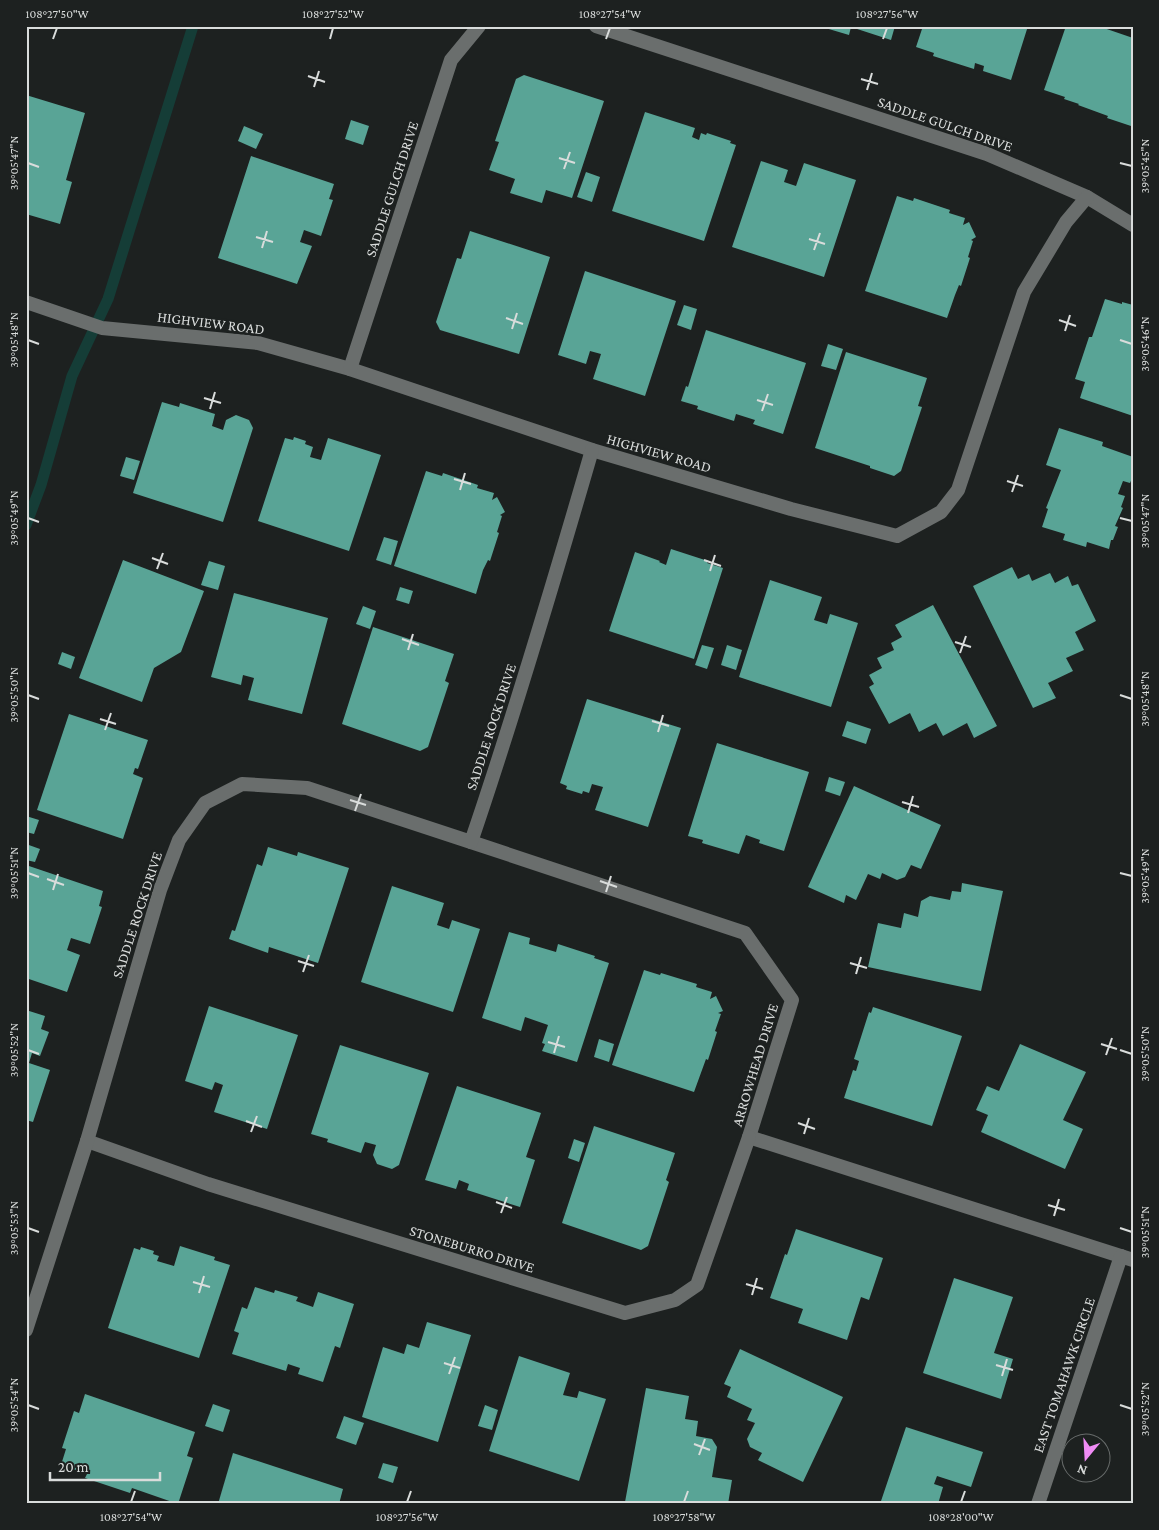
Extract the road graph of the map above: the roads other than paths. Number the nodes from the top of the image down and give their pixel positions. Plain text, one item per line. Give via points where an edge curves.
1 (478, 26) edge
2 (596, 26) edge
3 (1087, 197) junction
4 (1133, 225) edge
5 (26, 302) edge
6 (350, 369) junction
7 (592, 450) junction
8 (471, 842) junction
9 (749, 1137) junction
10 (87, 1141) junction
11 (1127, 1258) edge
12 (26, 1330) edge
13 (1038, 1504) edge

1 - 6 street, SADDLE GULCH DRIVE via 451,60
2 - 3 street, SADDLE GULCH DRIVE via 987,154
3 - 4 street, SADDLE GULCH DRIVE
3 - 7 street, HIGHVIEW ROAD via 1066,222 1024,292 958,490 941,512 897,536 791,509
5 - 6 street, HIGHVIEW ROAD via 102,328 258,343
6 - 7 street, HIGHVIEW ROAD
7 - 8 street, SADDLE ROCK DRIVE
8 - 9 street, ARROWHEAD DRIVE via 745,933 792,1000
8 - 10 street, SADDLE ROCK DRIVE via 306,788 242,784 205,803 179,840 160,890
9 - 10 street, STONEBURRO DRIVE via 697,1285 675,1300 625,1313 208,1184
9 - 11 street, ARROWHEAD DRIVE
10 - 12 street, SADDLE ROCK DRIVE
11 - 13 street, EAST TOMAHAWK CIRCLE

